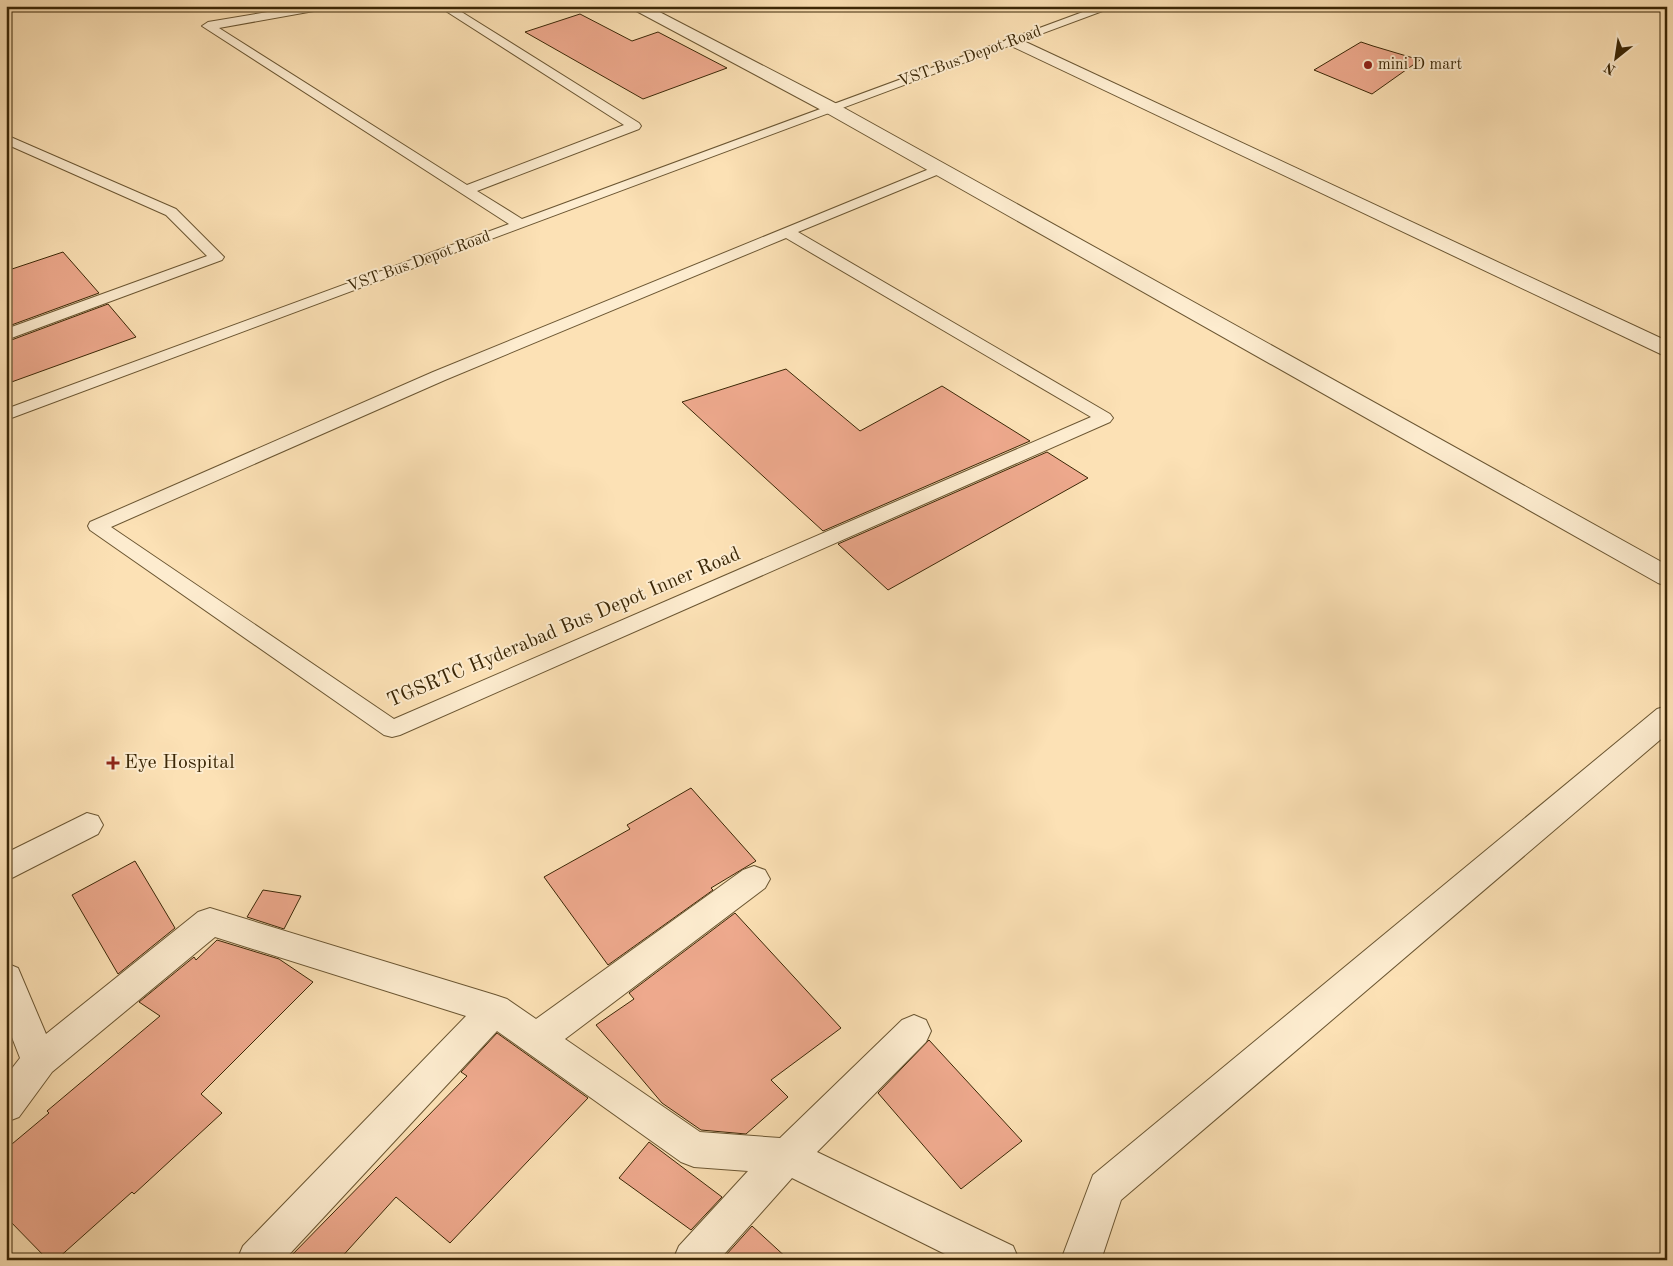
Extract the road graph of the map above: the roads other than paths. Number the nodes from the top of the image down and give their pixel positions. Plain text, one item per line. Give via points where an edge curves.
1 (325, 6) edge
2 (444, 6) edge
3 (635, 6) edge
4 (1110, 6) edge
5 (1013, 41) junction
6 (831, 108) junction
7 (6, 139) edge
8 (939, 169) junction
9 (466, 190) junction
10 (520, 224) junction
11 (787, 232) junction
12 (6, 335) edge
13 (1667, 350) edge
14 (6, 415) edge
15 (1667, 577) edge
16 (1667, 717) edge
17 (87, 825) dead end
18 (6, 868) edge
19 (754, 879) dead end
20 (6, 978) edge
21 (495, 1010) junction
22 (914, 1031) dead end
23 (538, 1038) junction
24 (39, 1061) junction
25 (6, 1106) edge
26 (786, 1156) junction
27 (257, 1260) edge
28 (693, 1260) edge
29 (999, 1260) edge
30 (1081, 1260) edge

1 - 9 lane via 208,26
2 - 9 lane via 634,126
3 - 6 street
4 - 5 lane, VST Bus Depot Road
5 - 6 lane, VST Bus Depot Road
5 - 13 street
6 - 8 street
6 - 10 lane, VST Bus Depot Road
7 - 12 lane via 171,212 217,257
8 - 11 lane, TGSRTC Hyderabad Bus Depot Inner Road
8 - 15 street
9 - 10 lane
10 - 14 lane, VST Bus Depot Road
11 - 11 lane, TGSRTC Hyderabad Bus Depot Inner Road via 439,376 97,526 392,729 1104,418
16 - 30 street via 1106,1188
17 - 18 street
19 - 23 street
20 - 24 street
21 - 23 street
21 - 24 street via 210,922
21 - 27 street
22 - 26 street
23 - 26 street via 694,1149
24 - 25 street
26 - 28 street
26 - 29 street

